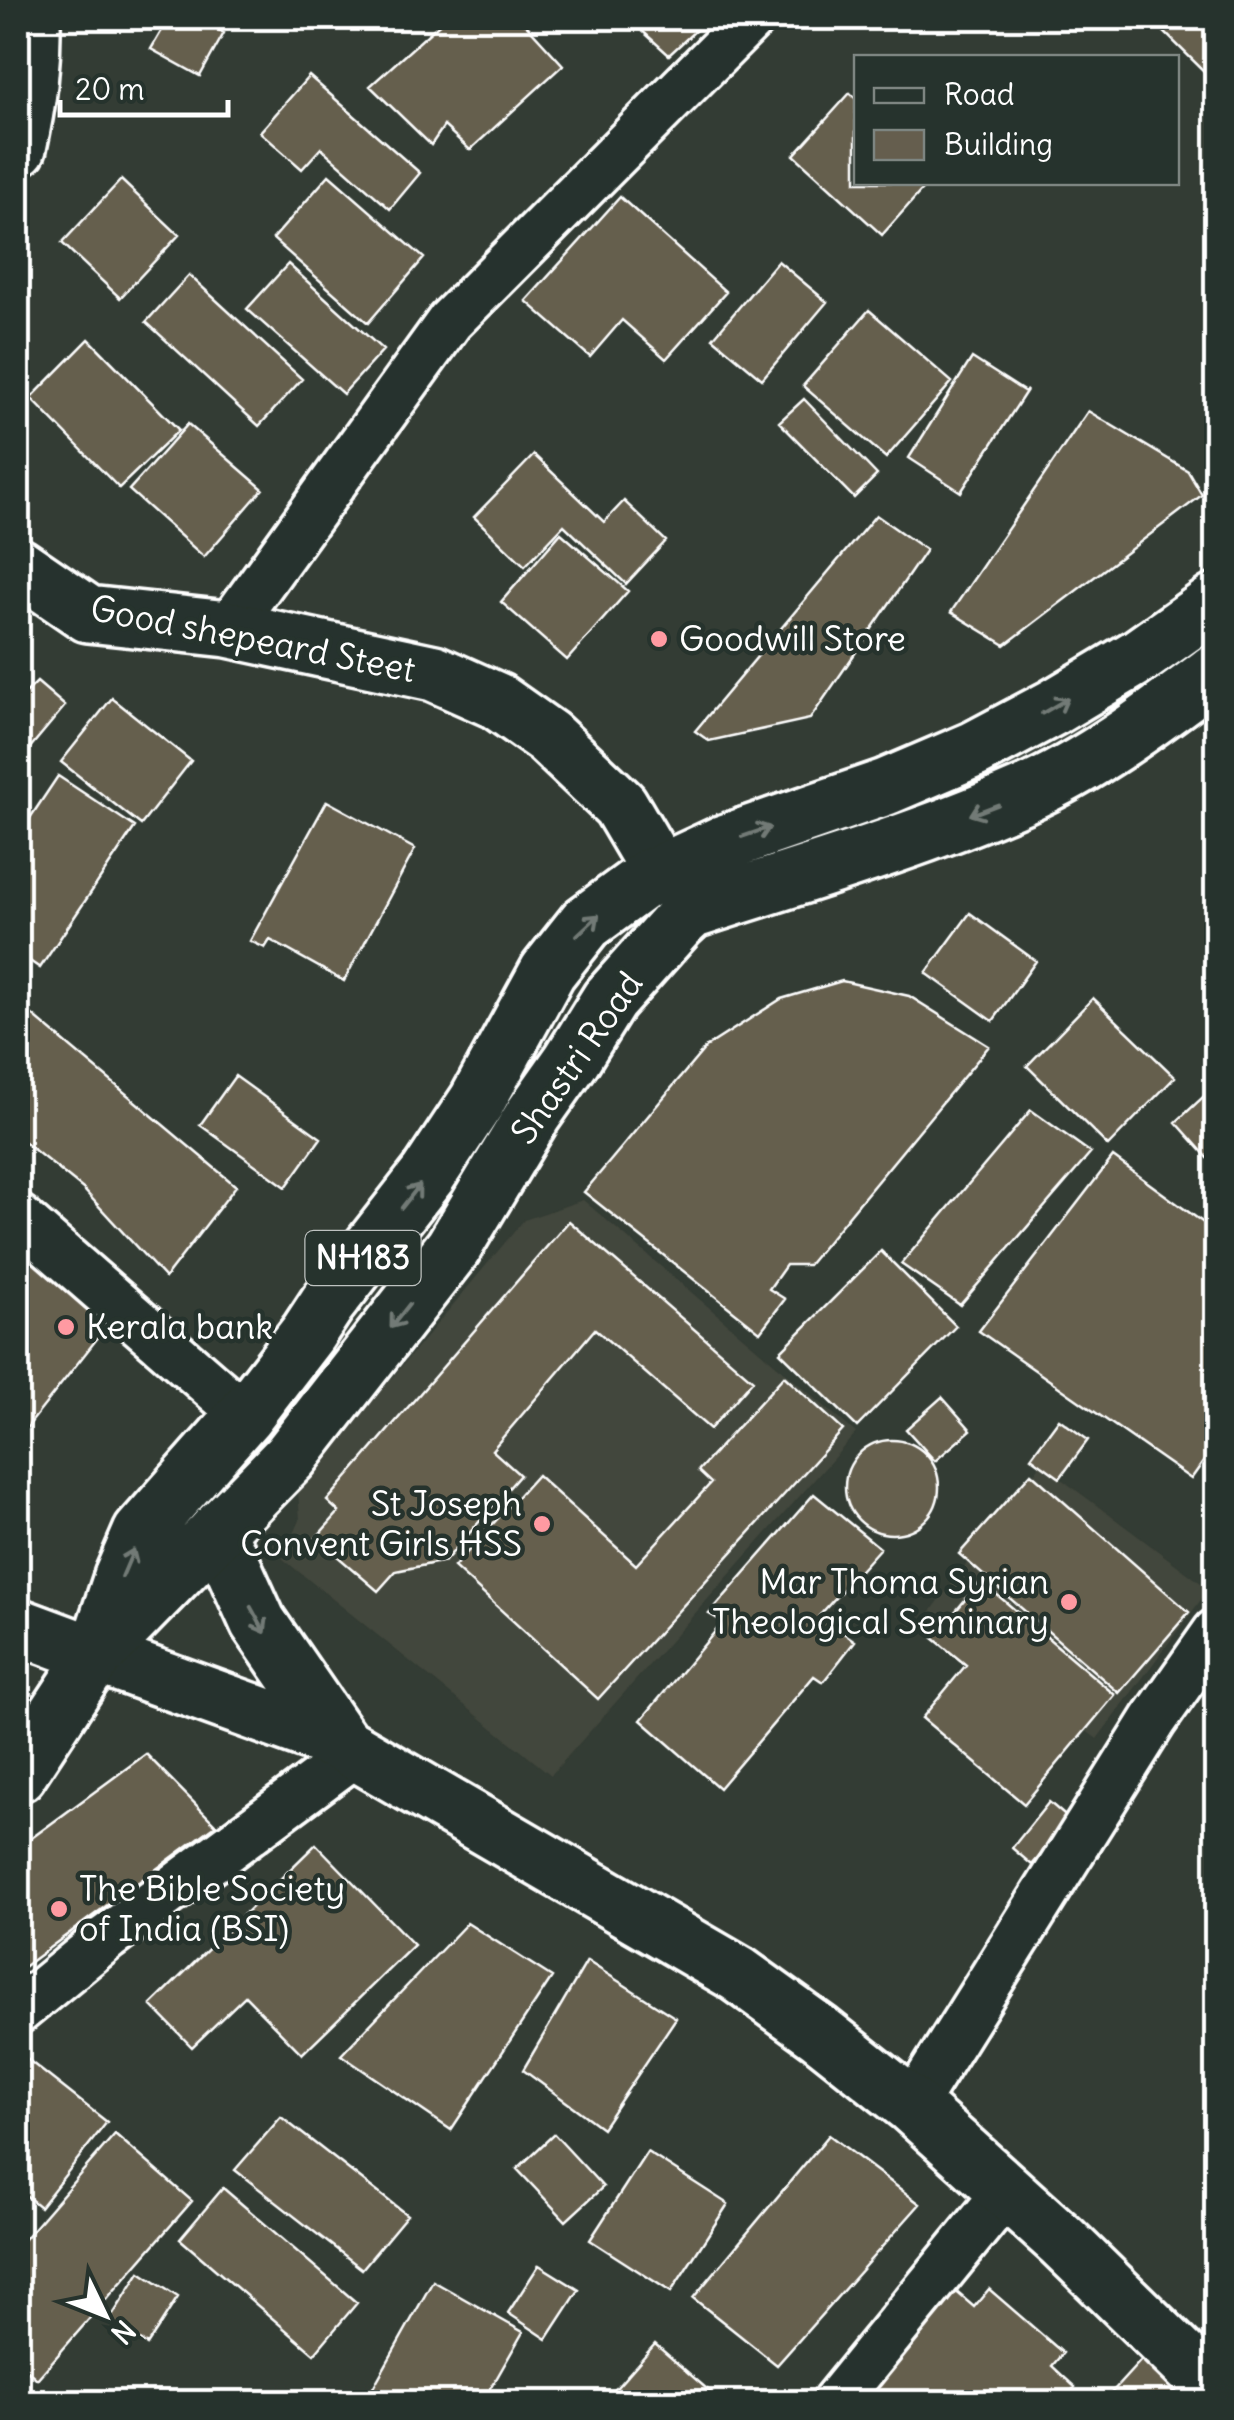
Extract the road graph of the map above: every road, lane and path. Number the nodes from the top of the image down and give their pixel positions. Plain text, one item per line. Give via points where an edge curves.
1 (32, 18) edge
2 (752, 18) edge
3 (18, 148) edge
4 (18, 566) edge
5 (1216, 602) edge
6 (228, 629) junction
7 (1216, 671) edge
8 (669, 890) junction
9 (18, 1217) edge
10 (244, 1415) junction
11 (217, 1532) junction
12 (18, 1626) edge
13 (1216, 1632) edge
14 (96, 1655) junction
15 (349, 1749) junction
16 (18, 1774) edge
17 (18, 2012) edge
18 (912, 2106) junction
19 (1007, 2191) junction
20 (1216, 2391) edge
21 (835, 2402) edge

1 - 3 main road via 33,58
2 - 6 street via 450,321
4 - 6 main road, Good shepeard Steet via 88,614
8 -> 5 main road, Shastri Road / NH183 via 724,843 975,749 1141,655
6 - 8 main road, Good shepeard Steet via 434,673 497,701 548,737 620,805
7 -> 8 main road, Shastri Road / NH183 via 1147,722 1025,794 825,869
10 -> 8 main road, Shastri Road / NH183 via 428,1176 548,971 586,924 624,898
8 -> 11 main road, Shastri Road / NH183 via 609,1000 454,1248 290,1457
9 - 10 street
14 -> 10 main road, Shastri Road / NH183 via 141,1533
11 - 14 main road, Shastri Road / NH183
11 -> 15 main road via 258,1622
12 - 14 main road
13 - 18 street
14 - 15 main road
14 - 16 main road, NH183
15 - 17 street
15 - 18 main road via 738,1974
18 - 19 main road
19 - 20 main road
19 - 21 street

